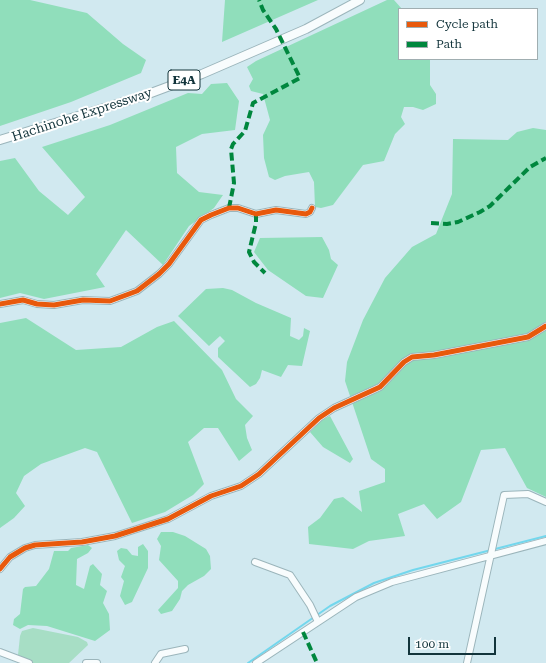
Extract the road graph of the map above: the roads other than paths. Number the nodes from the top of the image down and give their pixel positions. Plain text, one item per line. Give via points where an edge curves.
1 (360, 0) edge
2 (0, 140) edge
3 (312, 208) dead end
4 (0, 304) edge
5 (546, 326) edge
6 (546, 502) edge
7 (546, 541) edge
8 (492, 556) junction
9 (255, 562) dead end
10 (0, 570) edge
11 (318, 622) junction
12 (185, 649) dead end
13 (0, 652) edge
14 (29, 663) edge
15 (86, 663) edge
16 (97, 663) edge
17 (155, 663) edge
18 (256, 663) edge
19 (467, 663) edge

1 - 2 highway, Hachinohe Expressway / E4A via 306,29 202,74 143,96
3 - 4 street via 306,214 276,210 256,214 229,208 201,220 159,274 137,291 110,301 82,300 54,305 23,300
5 - 10 street via 528,337 412,357 380,386 319,418 259,474 241,486 211,496 168,519 115,536 25,548 10,557
6 - 8 street via 528,494 504,495
7 - 8 street
8 - 11 street via 392,582 356,597
8 - 19 street
9 - 11 street via 290,575
11 - 18 street
12 - 17 street via 161,654
13 - 14 street
15 - 16 street

